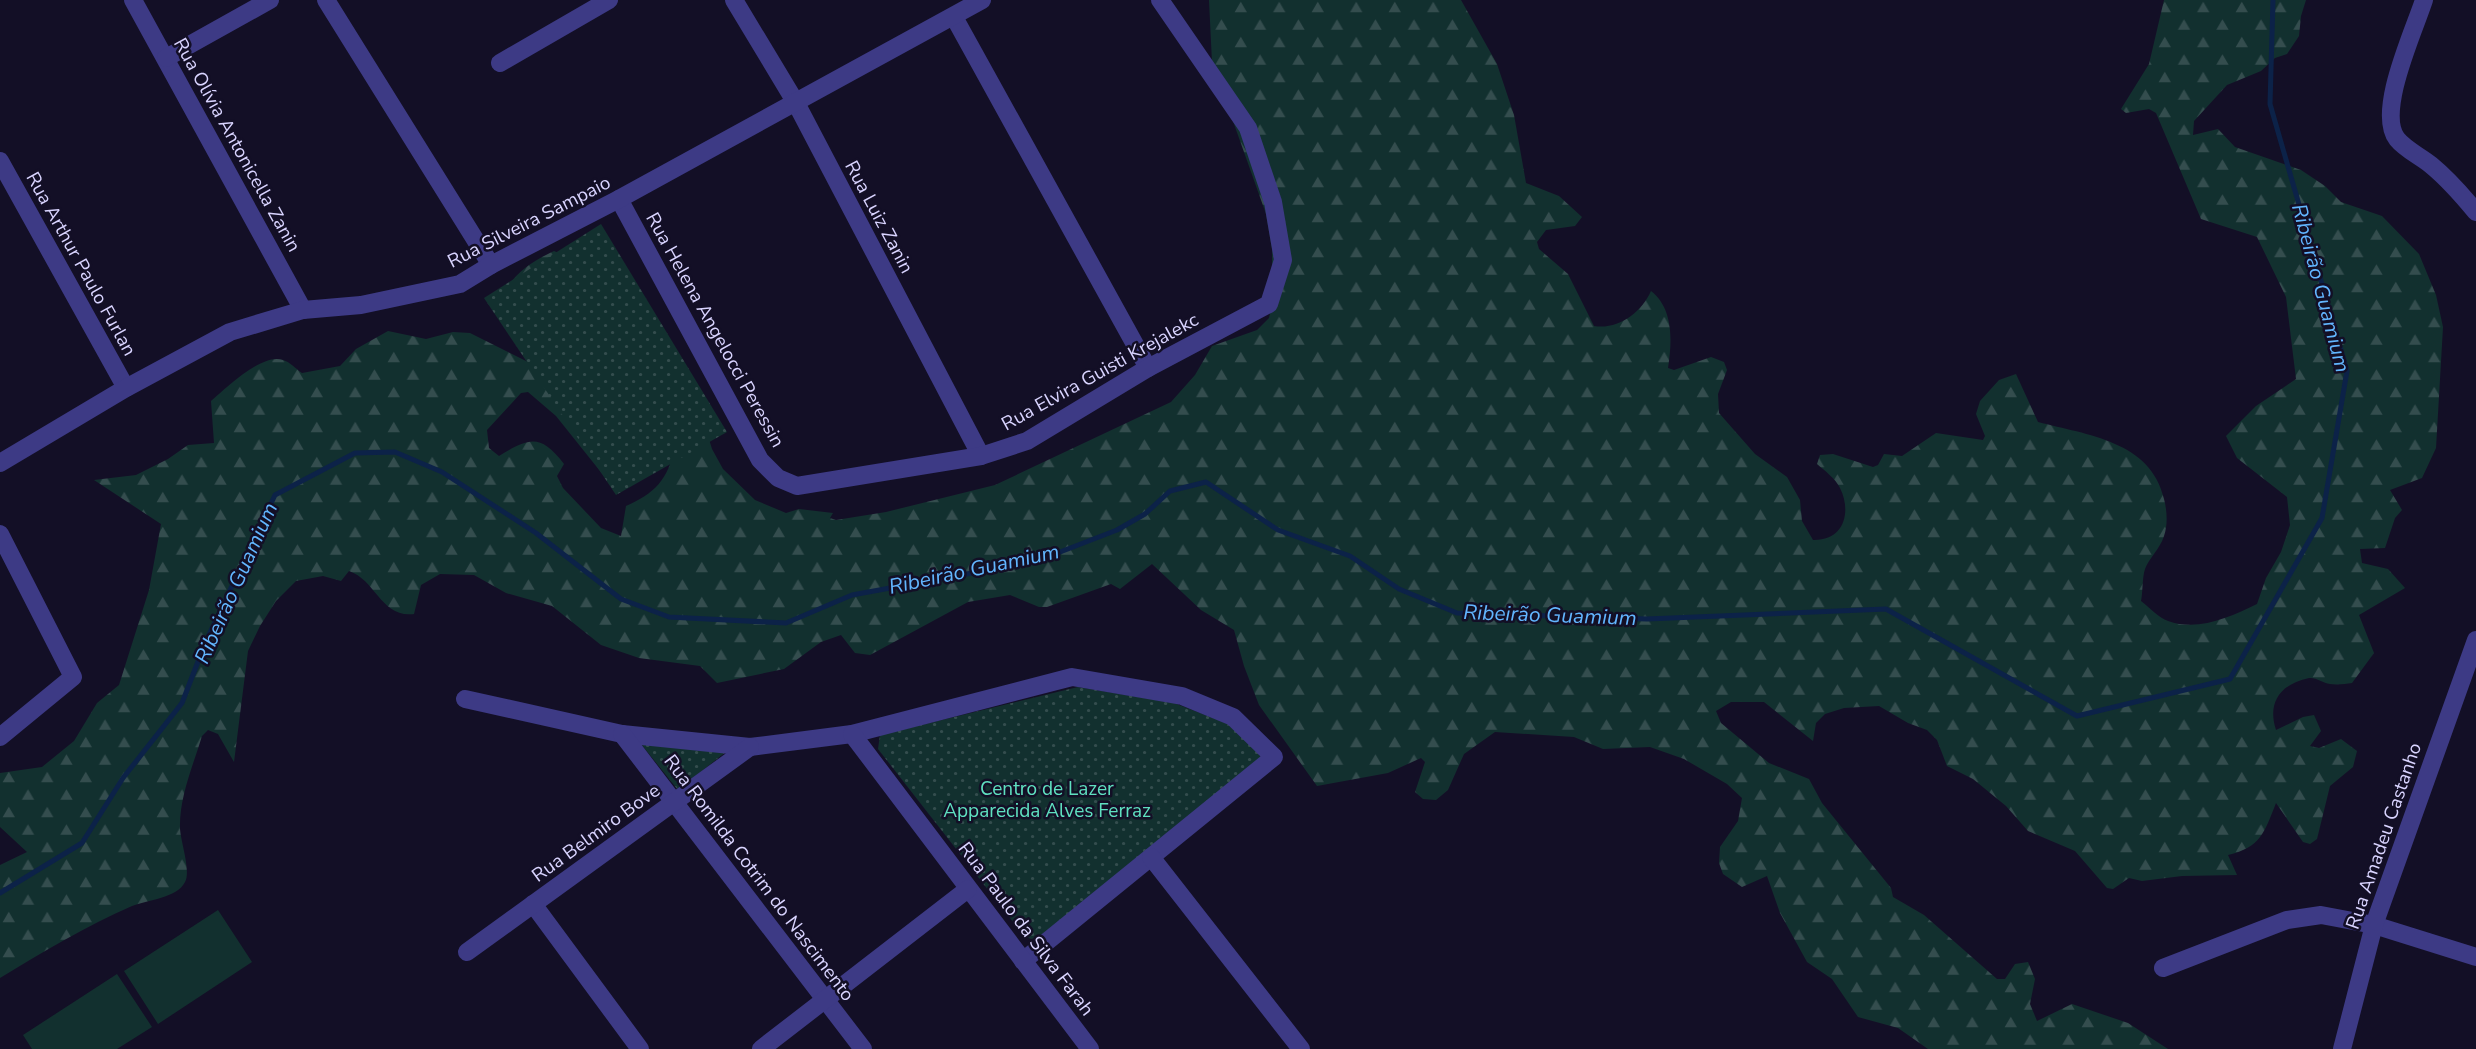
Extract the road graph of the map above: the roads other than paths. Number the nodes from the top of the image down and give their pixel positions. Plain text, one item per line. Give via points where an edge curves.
1 (133, 0) edge
2 (270, 0) edge
3 (326, 0) edge
4 (609, 0) edge
5 (734, 0) edge
6 (982, 0) edge
7 (1160, 0) edge
8 (2424, 0) edge
9 (954, 17) junction
10 (166, 58) junction
11 (500, 64) dead end
12 (796, 103) junction
13 (0, 161) edge
14 (619, 199) junction
15 (2476, 212) edge
16 (491, 265) junction
17 (303, 310) junction
18 (1148, 368) junction
19 (126, 388) junction
20 (981, 456) junction
21 (0, 463) edge
22 (778, 478) joint
23 (0, 534) edge
24 (2476, 640) edge
25 (465, 699) dead end
26 (622, 734) junction
27 (852, 734) junction
28 (0, 737) edge
29 (750, 747) junction
30 (674, 802) junction
31 (1151, 857) junction
32 (968, 889) junction
33 (533, 904) junction
34 (2374, 925) junction
35 (467, 952) dead end
36 (2476, 957) edge
37 (1023, 961) junction
38 (2163, 968) dead end
39 (825, 1000) junction
40 (1081, 1046) edge
41 (640, 1049) edge
42 (761, 1049) edge
43 (863, 1049) edge
44 (1301, 1049) edge
45 (2342, 1049) edge

1 - 10 street, Rua Olívia Antonicella Zanin
2 - 10 street
3 - 16 street
4 - 11 street
5 - 12 street, Rua Luiz Zanin
6 - 9 street, Rua Silveira Sampaio
7 - 18 street, Rua Elvira Guisti Krejalekc via 1248,128 1273,202 1283,260 1269,304
8 - 15 street via 2391,98 2390,118 2400,142 2447,178
9 - 12 street, Rua Silveira Sampaio
9 - 18 street
10 - 17 street, Rua Olívia Antonicella Zanin
12 - 14 street, Rua Silveira Sampaio
12 - 20 street, Rua Luiz Zanin
13 - 19 street, Rua Arthur Paulo Furlan
14 - 16 street, Rua Silveira Sampaio
14 - 22 street, Rua Helena Angelocci Peressin via 760,460
16 - 17 street, Rua Silveira Sampaio via 460,284 360,305
17 - 19 street, Rua Silveira Sampaio via 230,332
18 - 20 street, Rua Elvira Guisti Krejalekc via 1027,440
19 - 21 street, Rua Silveira Sampaio
20 - 22 street, Rua Elvira Guisti Krejalekc via 797,486
23 - 28 street via 73,677
24 - 34 street, Rua Amadeu Castanho
25 - 26 street
26 - 29 street
26 - 30 street, Rua Romilda Cotrim do Nascimento
27 - 29 street
27 - 31 street via 1072,677 1182,696 1233,717 1274,757
27 - 32 street, Rua Paulo da Silva Farah
29 - 30 street, Rua Belmiro Bove
30 - 33 street, Rua Belmiro Bove
30 - 39 street, Rua Romilda Cotrim do Nascimento
31 - 37 street
31 - 44 street
32 - 37 street, Rua Paulo da Silva Farah
32 - 39 street
33 - 35 street, Rua Belmiro Bove
33 - 41 street
34 - 36 street
34 - 38 street via 2321,915 2287,920
34 - 45 street, Rua Amadeu Castanho
37 - 40 street, Rua Paulo da Silva Farah
39 - 42 street
39 - 43 street, Rua Romilda Cotrim do Nascimento

